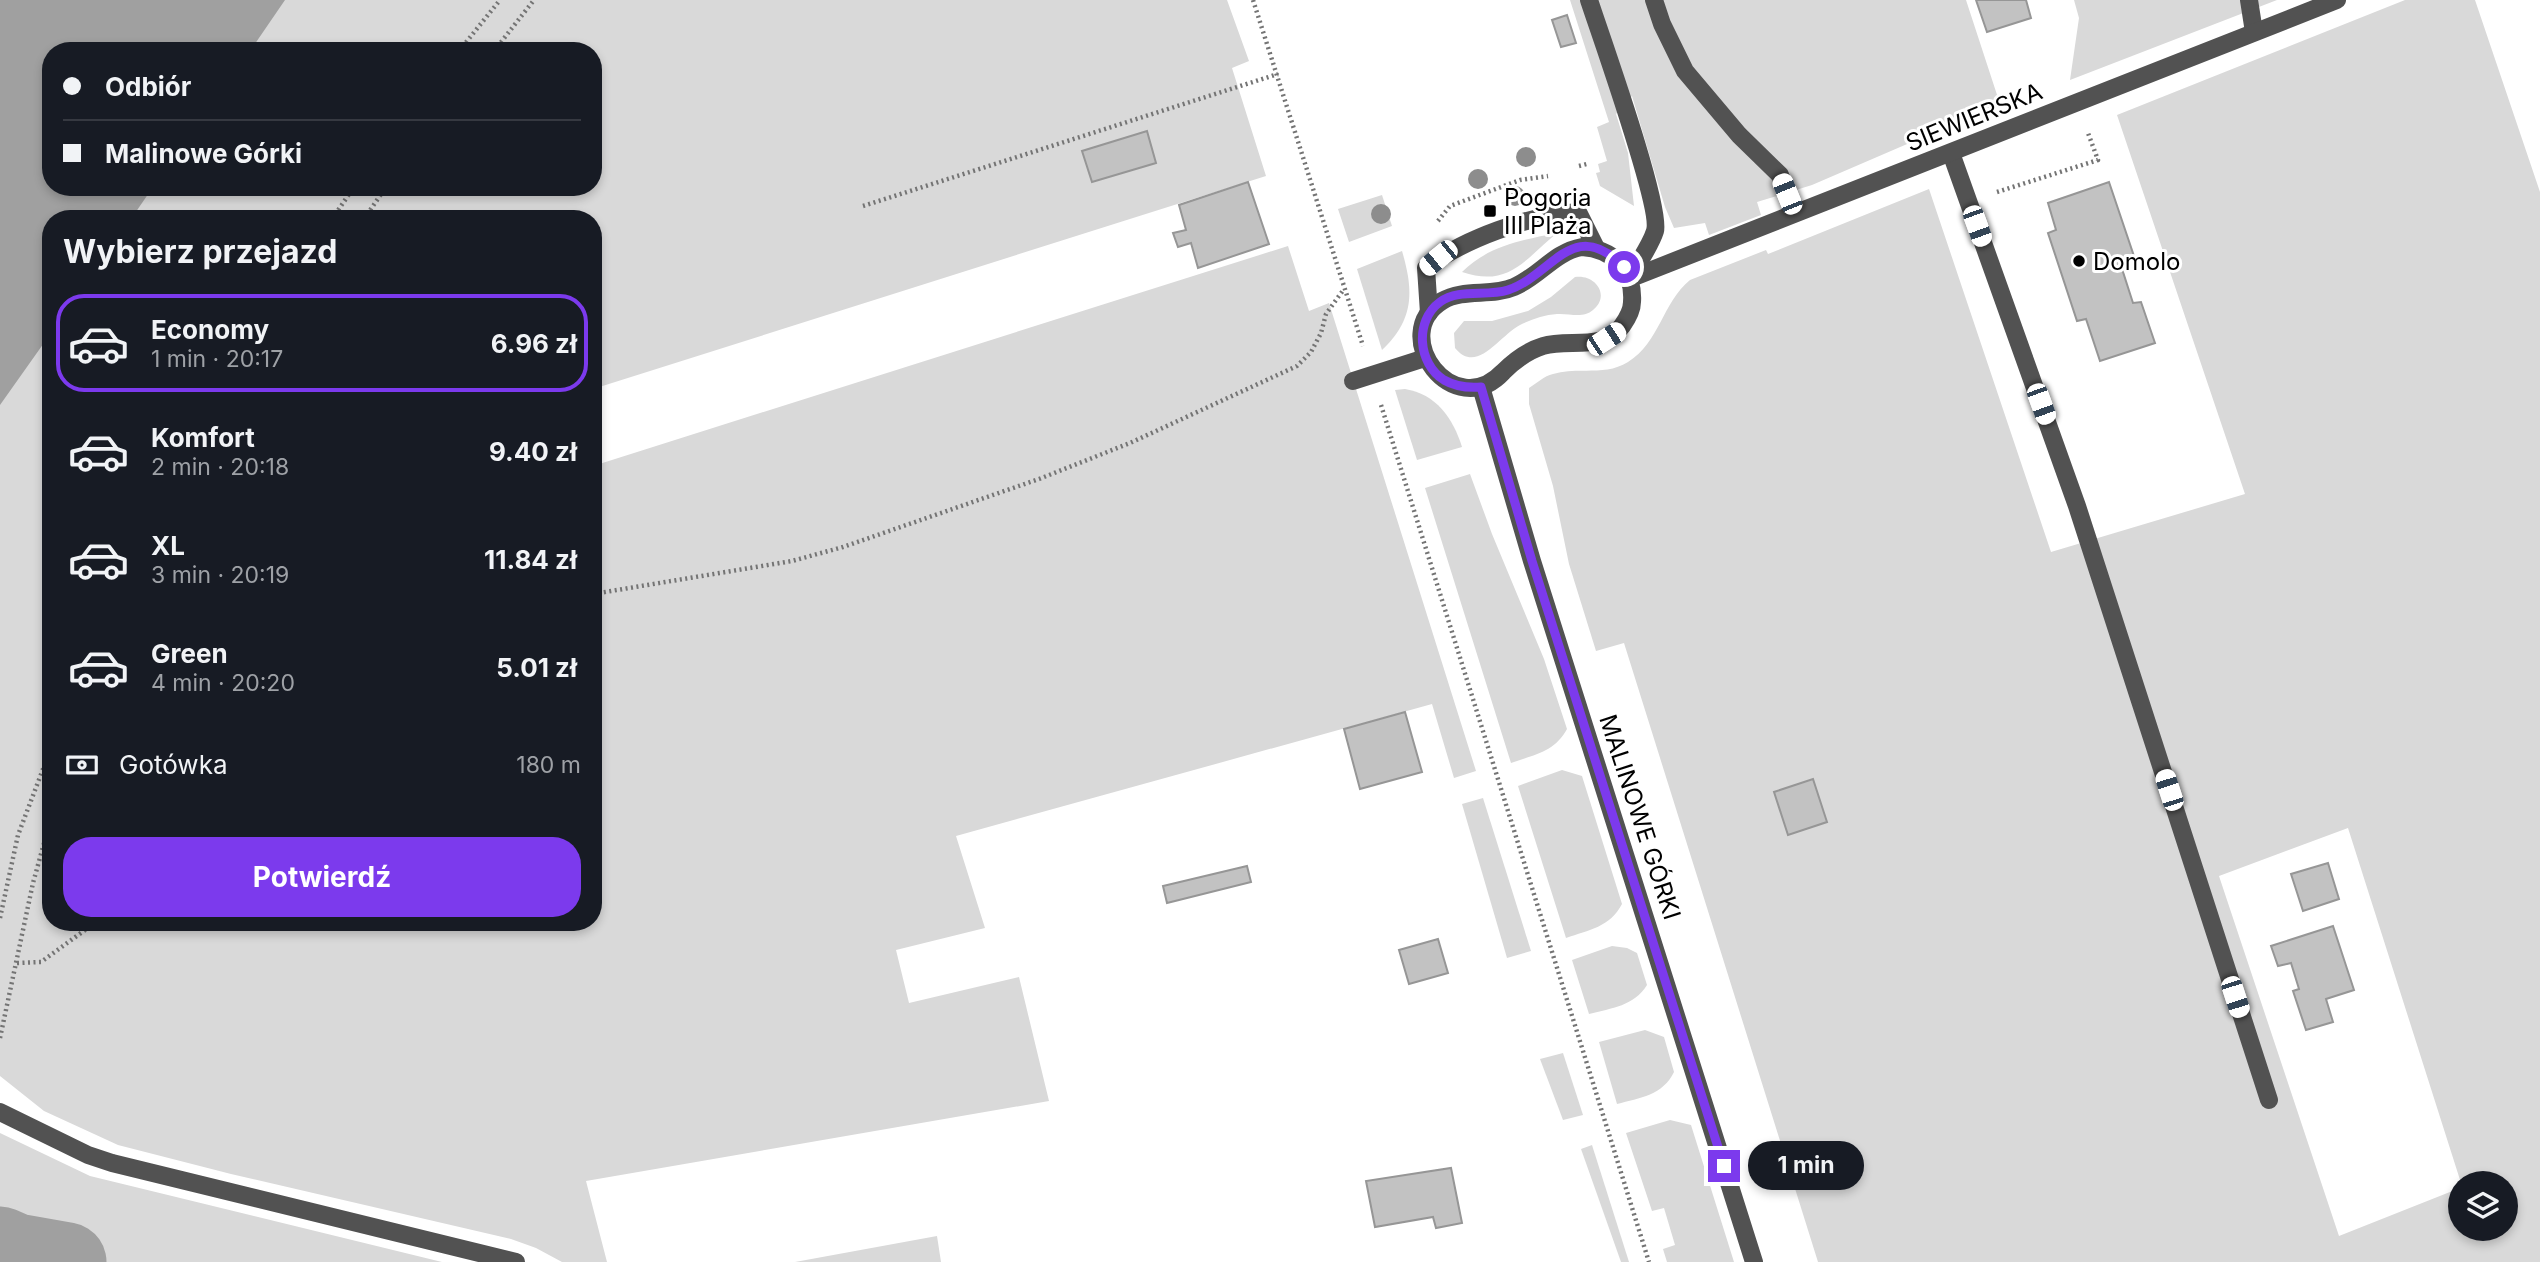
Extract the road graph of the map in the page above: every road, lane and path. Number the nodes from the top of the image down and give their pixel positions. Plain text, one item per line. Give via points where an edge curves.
1 (500, 0) edge
2 (534, 0) edge
3 (1253, 0) edge
4 (1589, 0) edge
5 (1654, 0) edge
6 (2249, 0) edge
7 (2337, 0) edge
8 (2253, 32) junction
9 (466, 42) edge
10 (501, 42) edge
11 (1278, 74) junction
12 (2087, 129) dead end
13 (1951, 153) junction
14 (1587, 164) dead end
15 (1579, 166) dead end
16 (1548, 176) dead end
17 (1968, 201) junction
18 (863, 206) dead end
19 (1794, 213) junction
20 (1434, 226) dead end
21 (1596, 247) junction
22 (1629, 279) junction
23 (1344, 288) junction
24 (1429, 313) junction
25 (1425, 358) junction
26 (1372, 375) junction
27 (1353, 381) dead end
28 (1481, 387) junction
29 (602, 593) edge
30 (42, 772) edge
31 (42, 849) edge
32 (0, 918) edge
33 (84, 931) edge
34 (17, 962) junction
35 (0, 1038) edge
36 (2269, 1100) dead end
37 (0, 1112) edge
38 (516, 1262) edge
39 (1649, 1262) edge
40 (1754, 1262) edge

1 - 9 path
2 - 10 path
3 - 11 path
4 - 22 street via 1638,153 1656,229
5 - 19 street via 1685,71 1780,175
6 - 8 street
7 - 8 street, SIEWIERSKA
8 - 13 street, SIEWIERSKA
11 - 18 path
11 - 23 path
12 - 17 path via 2098,160
13 - 17 street
13 - 19 street, SIEWIERSKA
14 - 15 path
16 - 20 path via 1520,180 1450,206
17 - 36 street via 2077,506
19 - 22 street, SIEWIERSKA
21 - 22 street via 1615,258
21 - 24 street via 1570,249 1520,285 1449,297
21 - 24 street via 1578,212 1535,218 1499,231 1451,251 1426,268
22 - 28 street via 1632,305 1618,331 1593,343 1532,350
23 - 26 path
23 - 29 path via 1326,314 1311,352 1297,366 1130,443 1039,479 792,561
24 - 25 street via 1423,328
25 - 26 street
25 - 28 street via 1443,380
26 - 27 street
26 - 39 path
28 - 40 street, MALINOWE GÓRKI
30 - 32 path via 18,835
31 - 34 path
33 - 34 path via 41,962
34 - 35 path
37 - 38 street via 112,1163

